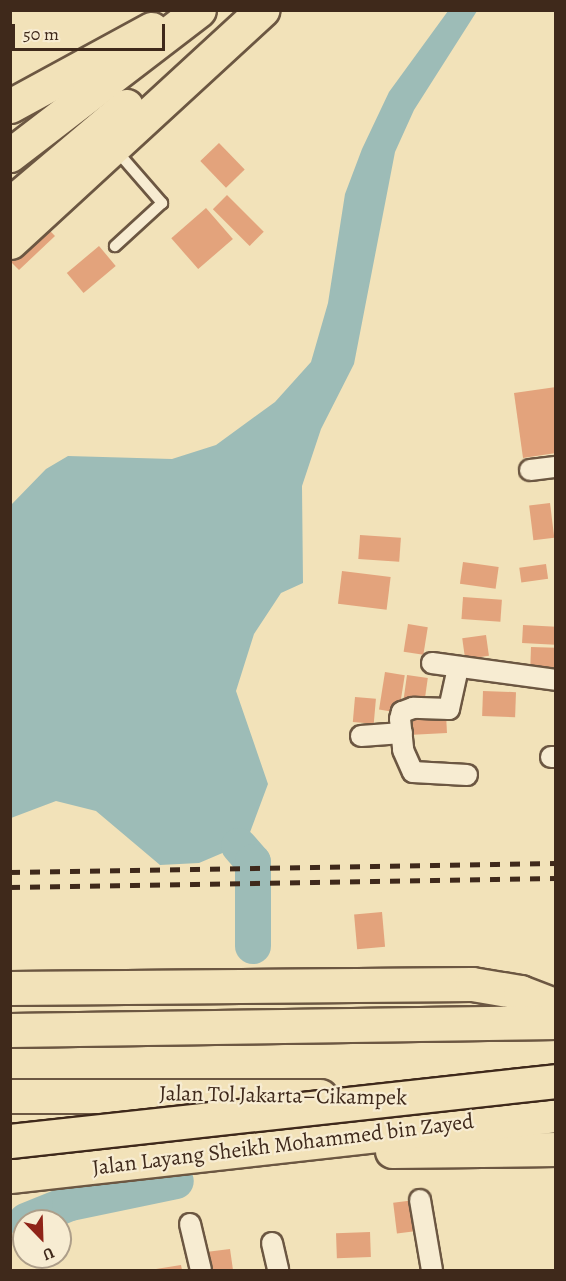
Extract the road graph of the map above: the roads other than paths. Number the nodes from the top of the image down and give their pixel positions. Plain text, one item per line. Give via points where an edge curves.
1 (189, 10) edge
2 (199, 10) edge
3 (248, 10) edge
4 (262, 10) edge
5 (10, 106) edge
6 (113, 147) junction
7 (10, 155) edge
8 (10, 204) edge
9 (10, 242) edge
10 (115, 246) dead end
11 (555, 467) edge
12 (530, 470) dead end
13 (432, 663) dead end
14 (458, 668) junction
15 (555, 680) edge
16 (402, 733) junction
17 (361, 736) dead end
18 (467, 775) dead end
19 (10, 988) edge
20 (555, 1006) edge
21 (555, 1022) edge
22 (10, 1030) edge
23 (555, 1081) edge
24 (10, 1096) edge
25 (555, 1098) edge
26 (555, 1115) edge
27 (10, 1141) edge
28 (555, 1149) edge
29 (10, 1176) edge
30 (10, 1190) edge
31 (420, 1200) dead end
32 (190, 1224) dead end
33 (272, 1243) dead end
34 (201, 1270) edge
35 (278, 1270) edge
36 (432, 1270) edge

1 - 5 highway
2 - 7 highway
3 - 8 highway
4 - 6 highway
6 - 9 highway
6 - 10 lane via 162,203
11 - 12 street
13 - 14 street
14 - 15 street
14 - 16 street via 448,709 406,710 400,719
16 - 17 street
16 - 18 street via 413,772
19 - 20 highway via 472,984 520,992
21 - 22 highway
23 - 27 highway, Jalan Layang Sheikh Mohammed bin Zayed, bridge
24 - 25 highway, Jalan Tol Jakarta–Cikampek
26 - 29 highway, Jalan Layang Sheikh Mohammed bin Zayed
28 - 30 highway via 208,1156 94,1171
31 - 36 street
32 - 34 street
33 - 35 street

